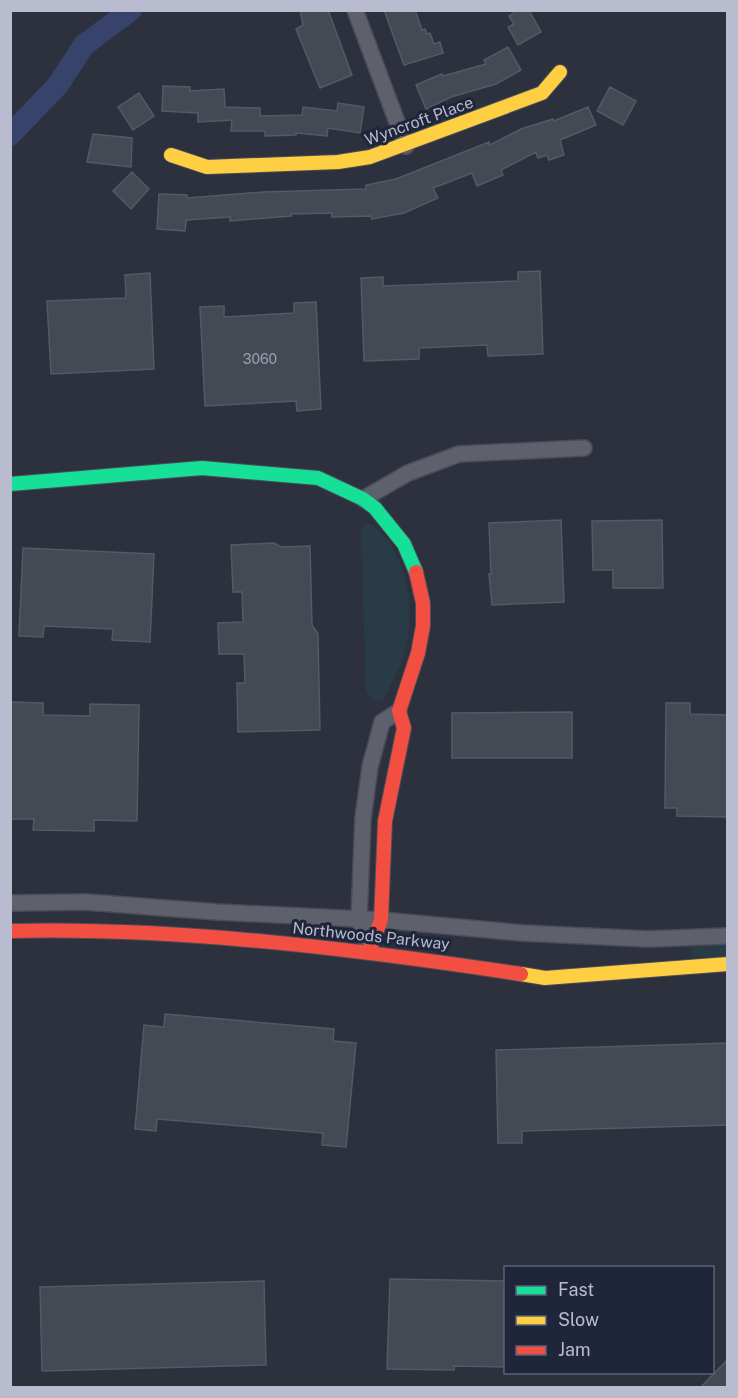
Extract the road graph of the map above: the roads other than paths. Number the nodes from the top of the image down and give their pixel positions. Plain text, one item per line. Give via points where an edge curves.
1 (355, 10) edge
2 (560, 72) dead end
3 (406, 146) junction
4 (171, 155) dead end
5 (584, 448) dead end
6 (10, 484) edge
7 (363, 499) junction
8 (399, 711) junction
9 (10, 903) edge
10 (359, 919) junction
11 (381, 920) junction
12 (10, 932) edge
13 (728, 936) edge
14 (369, 951) junction
15 (728, 964) edge

1 - 3 street
2 - 3 street, Wyncroft Place via 542,93
3 - 4 street, Wyncroft Place via 338,162 207,167
5 - 7 street via 459,454 408,473
6 - 7 street via 202,468 318,478
7 - 8 street via 404,544 423,603 418,653
8 - 10 street via 382,722 370,767 363,818
8 - 11 street via 404,728 385,821
9 - 10 street, Northwoods Parkway via 86,902
10 - 11 street, Northwoods Parkway
10 - 14 street
11 - 13 street, Northwoods Parkway via 648,939
11 - 14 street
12 - 14 street, Northwoods Parkway via 86,929
14 - 15 street, Northwoods Parkway via 544,978

